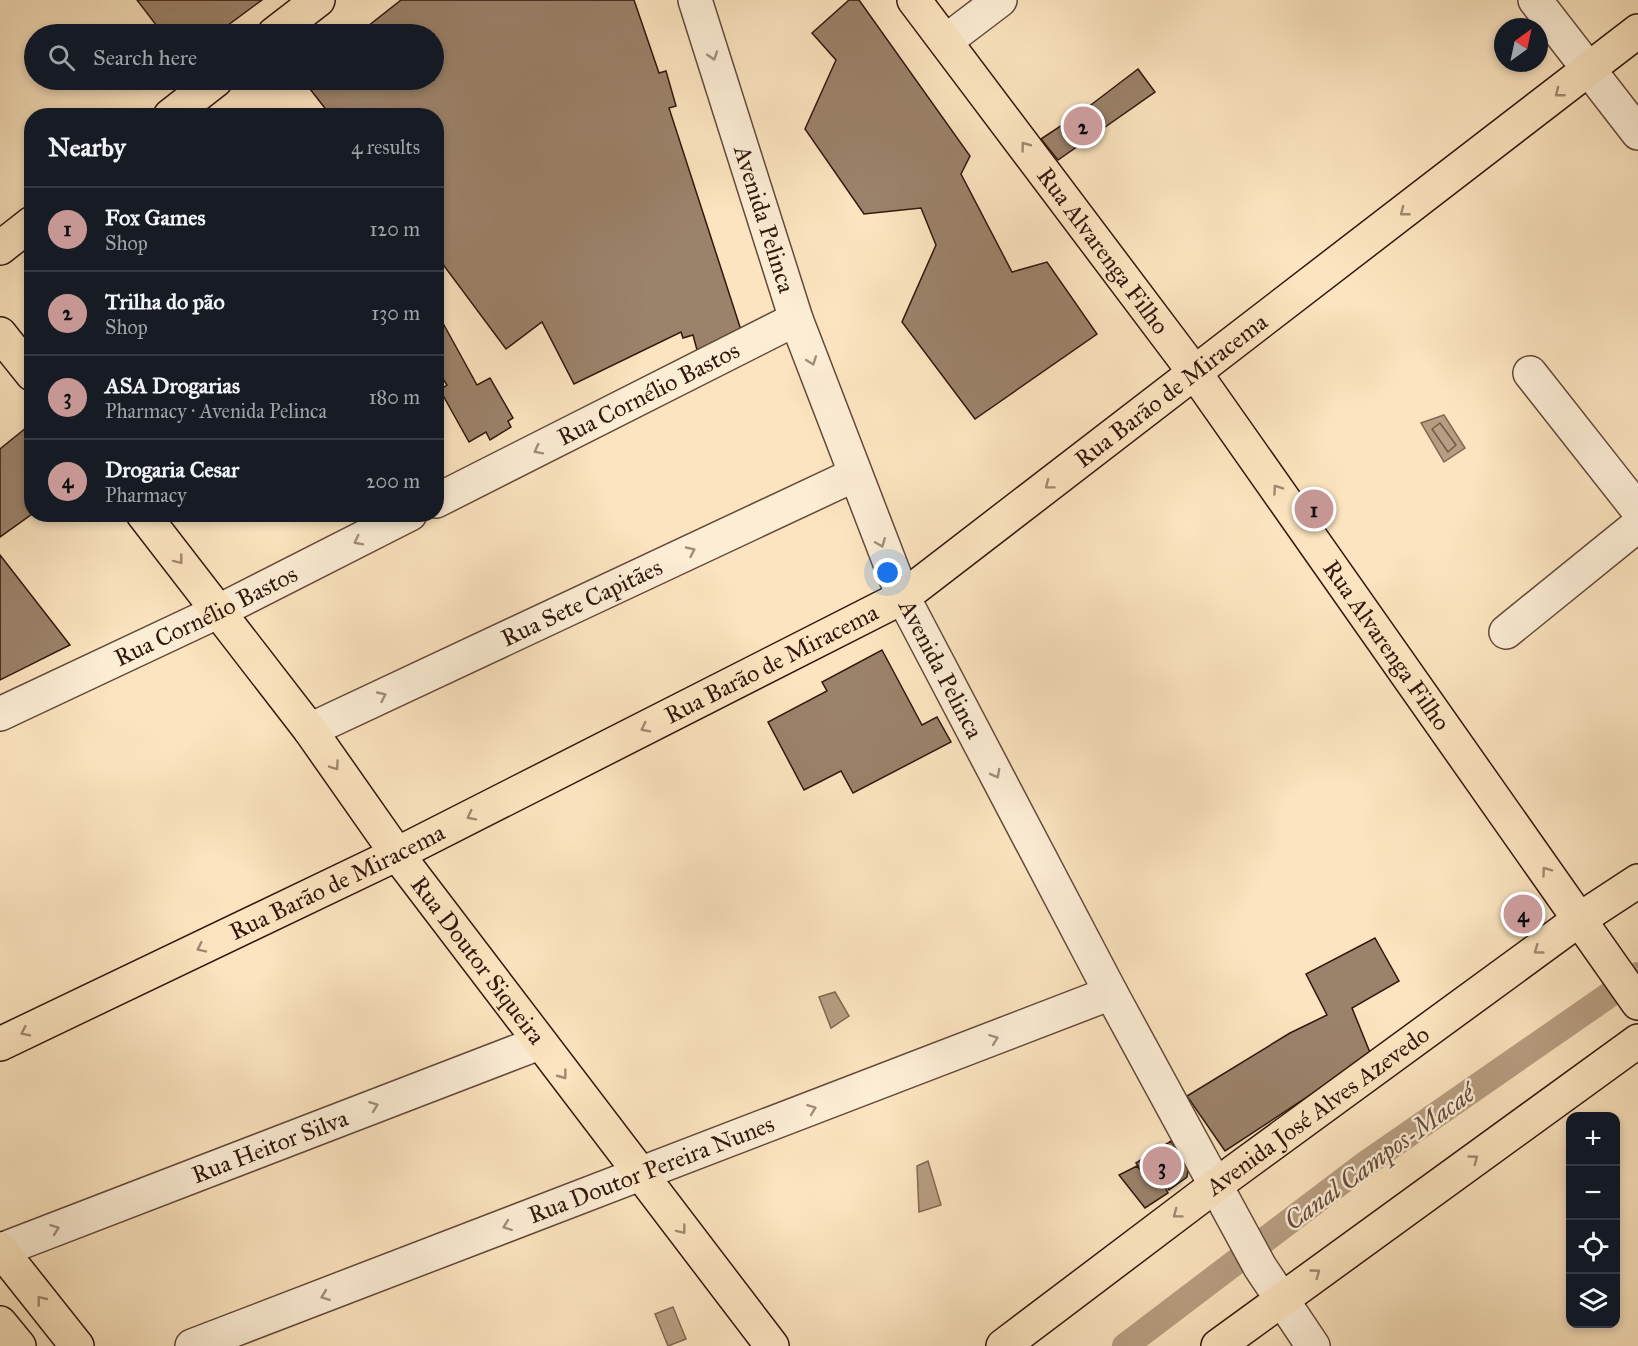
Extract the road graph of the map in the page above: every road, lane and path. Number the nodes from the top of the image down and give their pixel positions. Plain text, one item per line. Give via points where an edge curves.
1 (318, 0) edge
2 (695, 0) edge
3 (914, 0) edge
4 (1000, 0) edge
5 (1535, 0) edge
6 (287, 24) edge
7 (1638, 31) edge
8 (946, 41) junction
9 (1589, 70) junction
10 (203, 90) edge
11 (180, 108) edge
12 (1638, 133) edge
13 (24, 229) edge
14 (0, 248) edge
15 (796, 319) junction
16 (0, 334) edge
17 (24, 364) edge
18 (1195, 373) junction
19 (1530, 373) dead end
20 (854, 475) junction
21 (444, 497) edge
22 (1638, 510) edge
23 (149, 522) edge
24 (394, 522) edge
25 (1638, 525) edge
26 (903, 597) junction
27 (219, 611) junction
28 (1506, 632) dead end
29 (0, 714) edge
30 (310, 730) junction
31 (397, 854) junction
32 (1638, 881) edge
33 (1580, 919) junction
34 (1111, 993) junction
35 (1636, 1000) edge
36 (1638, 1041) edge
37 (539, 1042) junction
38 (0, 1044) edge
39 (640, 1176) junction
40 (1216, 1185) junction
41 (0, 1250) edge
42 (1280, 1299) junction
43 (0, 1323) edge
44 (19, 1346) edge
45 (77, 1346) edge
46 (192, 1346) edge
47 (772, 1346) edge
48 (1003, 1346) edge
49 (1218, 1346) edge
50 (1313, 1346) edge

1 - 6 main road
2 -> 15 street, Avenida Pelinca
3 - 8 main road, Rua Alvarenga Filho
4 - 8 street
5 - 9 street
7 - 9 main road, Rua Barão de Miracema
18 -> 8 main road, Rua Alvarenga Filho
9 - 12 street
9 -> 18 main road, Rua Barão de Miracema
10 - 11 main road
13 - 14 main road
15 -> 20 street, Avenida Pelinca
15 -> 21 street, Rua Cornélio Bastos
16 - 17 main road
18 -> 26 main road, Rua Barão de Miracema
33 -> 18 main road, Rua Alvarenga Filho
19 - 22 street
20 -> 26 street, Avenida Pelinca
30 -> 20 street, Rua Sete Capitães
23 -> 27 main road, Rua Doutor Siqueira
24 -> 27 street, Rua Cornélio Bastos
25 - 28 street
26 -> 31 main road, Rua Barão de Miracema
26 -> 34 street, Avenida Pelinca
27 - 29 street, Rua Cornélio Bastos
27 - 30 main road, Rua Doutor Siqueira
30 -> 31 main road, Rua Doutor Siqueira
31 - 37 main road, Rua Doutor Siqueira
31 -> 38 main road, Rua Barão de Miracema
32 - 33 main road, Avenida José Alves Azevedo
33 - 35 main road, Rua Alvarenga Filho
33 -> 40 main road, Avenida José Alves Azevedo
39 -> 34 street, Rua Doutor Pereira Nunes
34 - 40 street, Avenida Pelinca
42 -> 36 main road
37 -> 39 main road, Rua Doutor Siqueira
41 -> 37 street, Rua Heitor Silva
39 -> 46 street, Rua Doutor Pereira Nunes
39 -> 47 main road, Rua Doutor Siqueira
40 - 42 street, Avenida Pelinca
40 -> 48 main road, Avenida José Alves Azevedo
45 -> 41 main road
42 - 49 main road
42 - 50 street, Avenida Pelinca
43 - 44 main road

